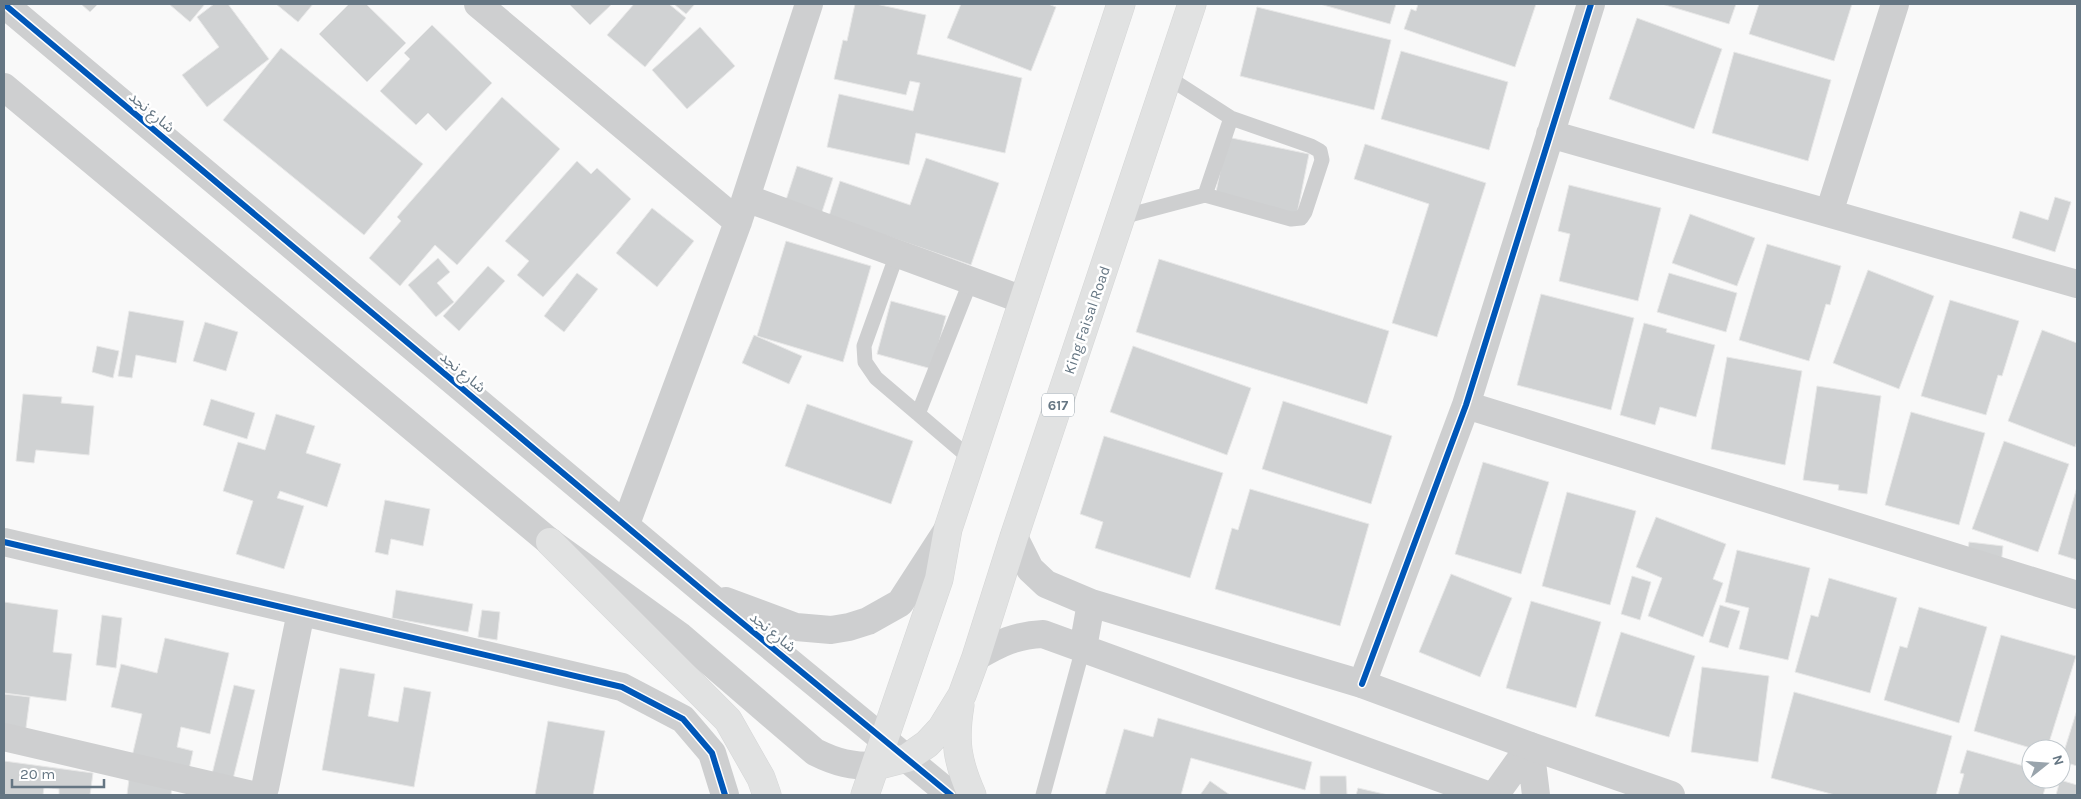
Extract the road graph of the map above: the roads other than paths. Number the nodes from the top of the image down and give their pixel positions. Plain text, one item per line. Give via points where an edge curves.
1 (4, 4) edge
2 (478, 4) edge
3 (809, 4) edge
4 (1121, 4) edge
5 (1192, 4) edge
6 (1591, 4) edge
7 (1895, 4) edge
8 (1169, 78) junction
9 (4, 87) edge
10 (1231, 118) junction
11 (1550, 134) junction
12 (1204, 195) junction
13 (742, 210) junction
14 (1829, 214) junction
15 (1122, 217) junction
16 (897, 254) junction
17 (970, 280) junction
18 (2077, 284) edge
19 (1024, 300) junction
20 (1466, 406) junction
21 (918, 414) junction
22 (971, 459) junction
23 (626, 524) junction
24 (948, 528) junction
25 (1014, 537) junction
26 (4, 542) edge
27 (550, 542) junction
28 (707, 594) junction
29 (2077, 595) edge
30 (1090, 603) junction
31 (301, 612) junction
32 (1083, 648) junction
33 (976, 658) junction
34 (1362, 684) junction
35 (962, 694) junction
36 (4, 736) edge
37 (885, 740) junction
38 (1530, 746) junction
39 (907, 758) junction
40 (876, 766) junction
41 (252, 795) edge
42 (260, 795) edge
43 (725, 795) edge
44 (767, 795) edge
45 (865, 795) edge
46 (951, 795) edge
47 (972, 795) edge
48 (1043, 795) edge
49 (1487, 795) edge
50 (1495, 795) edge
51 (1536, 795) edge
52 (1671, 795) edge

1 - 23 street, شارع نجد
2 - 13 street
3 - 13 street
4 - 19 main road
5 - 8 main road, King Faisal Road / 617
6 - 11 street
7 - 14 street
8 - 10 lane
8 - 15 main road, King Faisal Road / 617
9 - 27 street
10 - 12 lane
10 - 12 lane via 1320,151 1322,160 1305,212 1301,218 1292,219
11 - 14 street
11 - 20 street
12 - 15 lane
13 - 16 street
13 - 23 street
14 - 18 street
15 - 25 main road, King Faisal Road / 617
16 - 17 street
16 - 21 lane via 864,346 865,362 876,378
17 - 19 street
17 - 21 lane
19 - 22 main road
20 - 29 street
20 - 34 street
21 - 22 lane
22 - 24 main road
23 - 28 street, شارع نجد
24 - 28 street via 900,603 868,621 848,627 831,630 796,626
24 - 37 main road via 938,579
25 - 30 street via 1030,569 1046,584
25 - 33 main road, King Faisal Road / 617
26 - 31 street
27 - 40 street via 680,636 815,752 834,762
27 - 44 main road via 728,720 762,778
28 - 37 street, شارع نجد
30 - 32 street
30 - 34 street
31 - 42 street via 265,788
31 - 43 street via 622,688 683,719 712,753
32 - 33 street via 1044,634 1023,635 1005,641
32 - 48 lane
32 - 49 street
33 - 35 main road, King Faisal Road / 617
34 - 38 street
35 - 39 main road, King Faisal Road / 617 via 941,729
35 - 47 main road via 956,730 957,752
36 - 41 street
37 - 39 street, شارع نجد
37 - 40 main road
38 - 50 street
38 - 51 street
38 - 52 street
39 - 40 main road, King Faisal Road / 617
39 - 46 street, شارع نجد
40 - 45 main road

